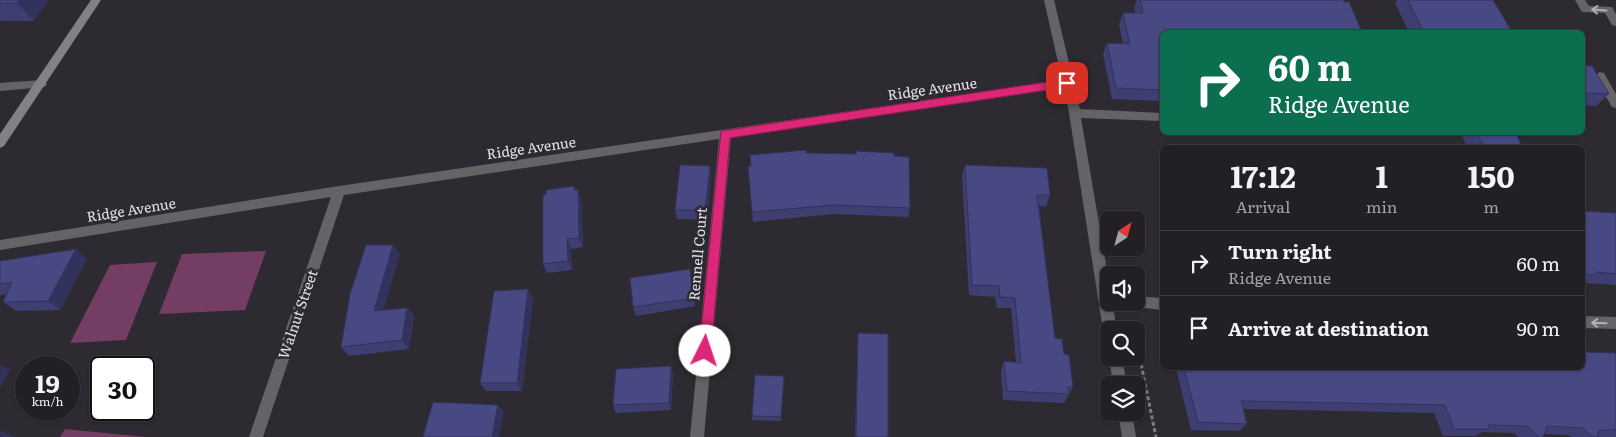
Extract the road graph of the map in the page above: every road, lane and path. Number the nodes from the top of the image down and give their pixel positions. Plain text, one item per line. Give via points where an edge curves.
1 (96, 0) edge
2 (1049, 0) edge
3 (1580, 0) edge
4 (1616, 22) edge
5 (1600, 76) edge
6 (1067, 83) junction
7 (41, 84) junction
8 (0, 87) edge
9 (1616, 104) edge
10 (1075, 113) junction
11 (1160, 117) edge
12 (725, 134) junction
13 (0, 143) edge
14 (339, 191) junction
15 (0, 245) edge
16 (1101, 266) edge
17 (1145, 303) edge
18 (1160, 304) edge
19 (1585, 322) edge
20 (1616, 324) edge
21 (1142, 366) edge
22 (1126, 421) edge
23 (256, 437) edge
24 (697, 437) edge
25 (1129, 437) edge
26 (1156, 437) edge

1 - 7 street
2 - 6 street
4 -> 3 street via 1608,10 1586,9
5 - 9 street
6 - 10 street
6 - 12 street, Ridge Avenue
7 - 8 street
7 - 13 street
10 - 11 street
10 - 16 street
12 - 14 street, Ridge Avenue
12 - 24 street, Rennell Court
14 - 15 street, Ridge Avenue
14 - 23 street, Walnut Street
17 - 18 street
20 -> 19 street
21 - 26 path
22 - 25 street

